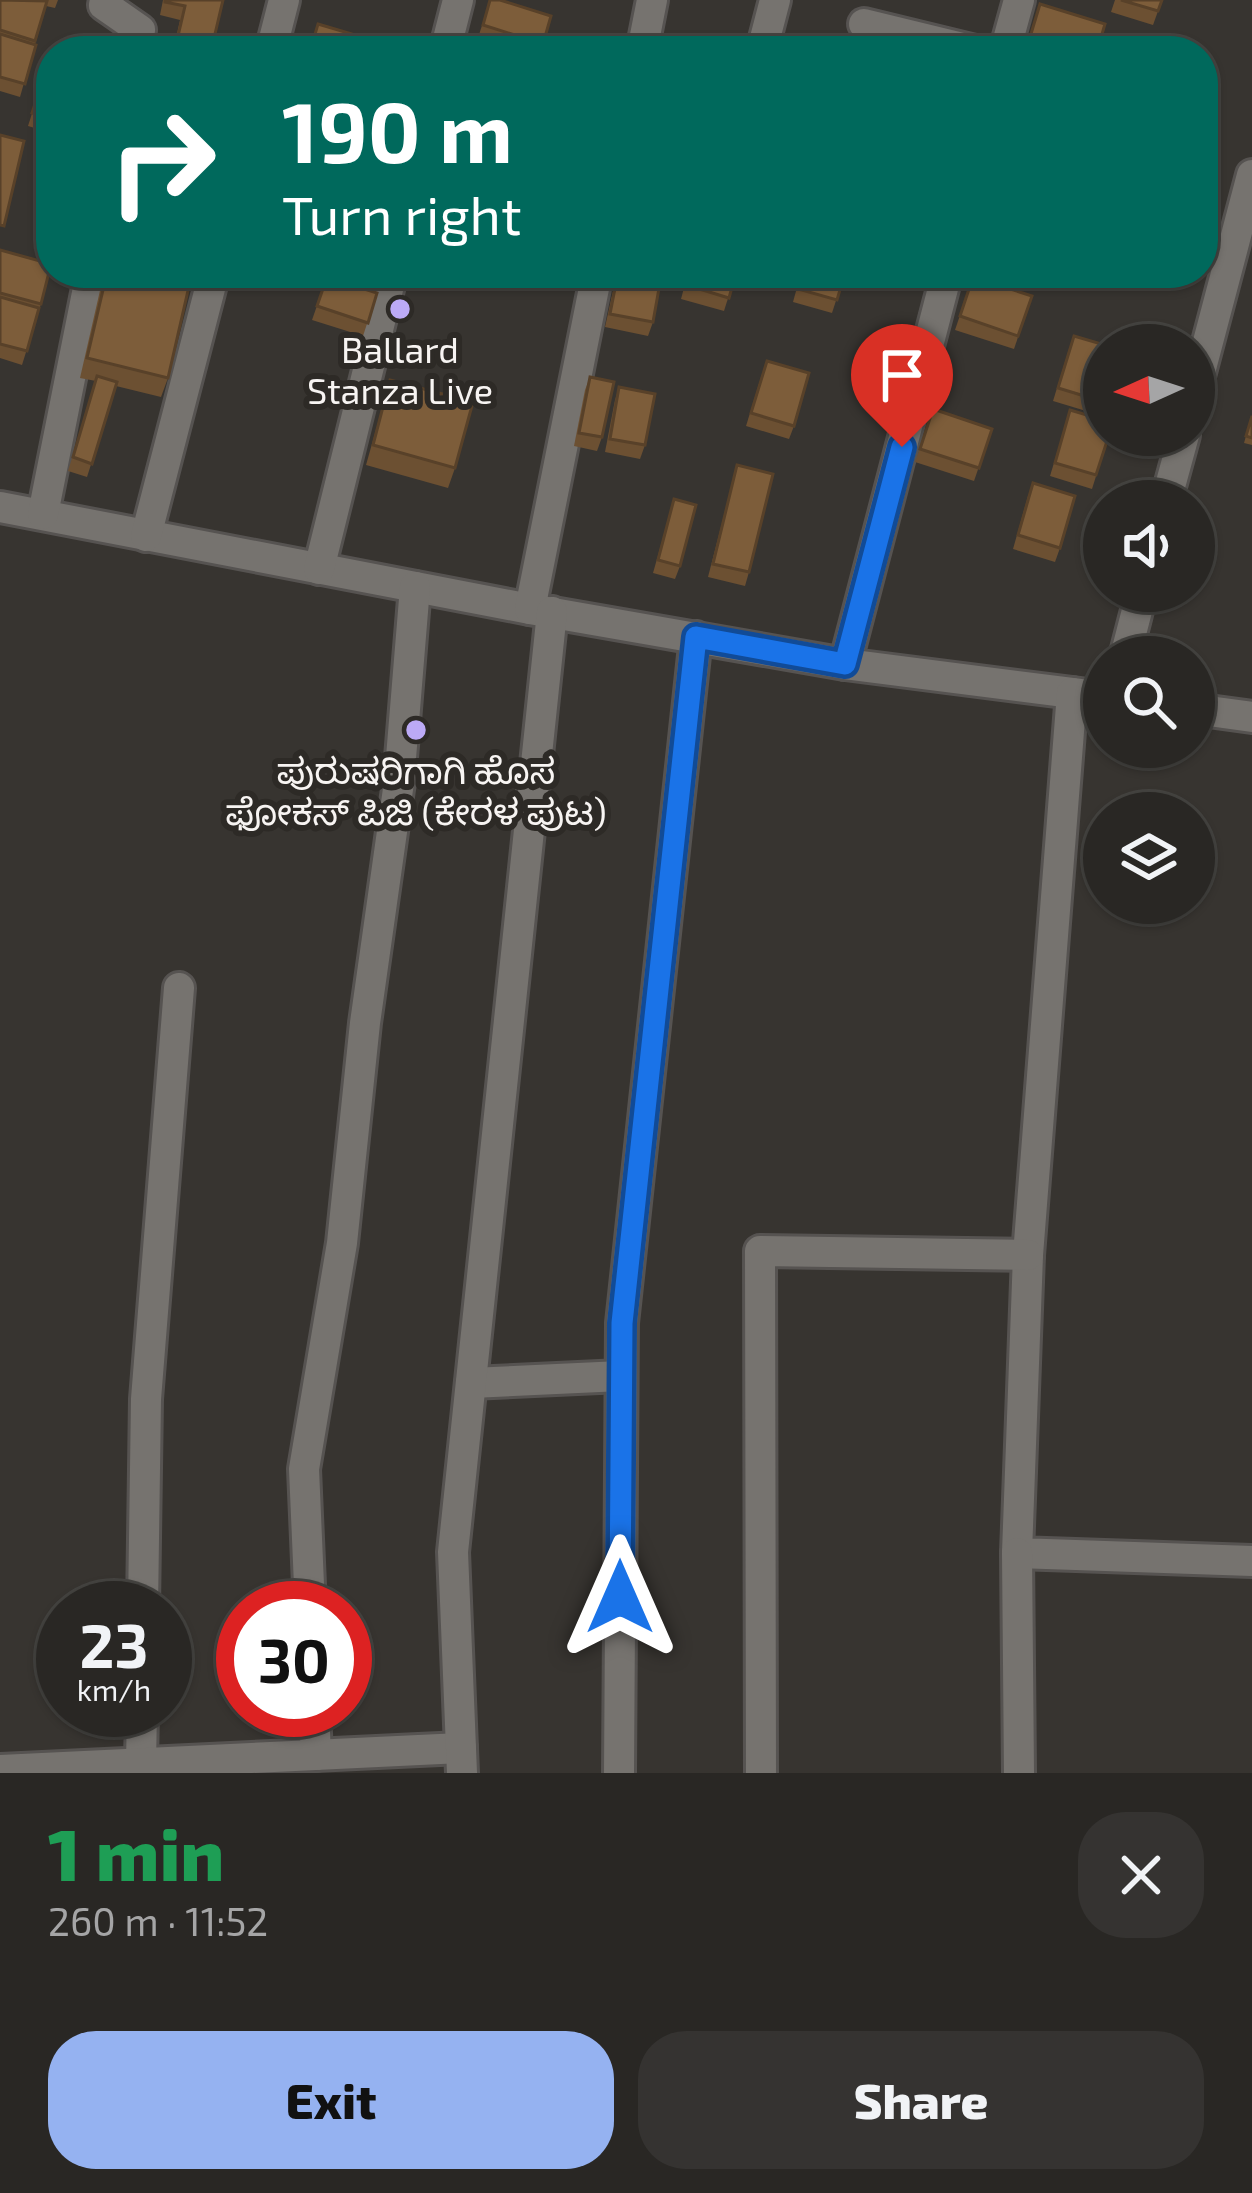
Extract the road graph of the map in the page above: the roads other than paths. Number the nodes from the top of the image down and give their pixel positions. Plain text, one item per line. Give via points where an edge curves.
1 (105, 0) edge
2 (284, 0) edge
3 (458, 0) edge
4 (652, 0) edge
5 (775, 0) edge
6 (1019, 0) edge
7 (864, 24) dead end
8 (139, 36) edge
9 (275, 36) edge
10 (449, 36) edge
11 (645, 36) edge
12 (766, 36) edge
13 (913, 36) edge
14 (1010, 36) edge
15 (1252, 175) edge
16 (88, 288) edge
17 (210, 288) edge
18 (388, 288) edge
19 (595, 288) edge
20 (943, 288) edge
21 (1213, 324) edge
22 (0, 507) edge
23 (43, 514) junction
24 (146, 536) junction
25 (319, 569) junction
26 (415, 587) junction
27 (541, 610) junction
28 (696, 637) junction
29 (845, 664) junction
30 (1072, 693) junction
31 (1083, 694) edge
32 (1215, 712) edge
33 (1252, 717) edge
34 (179, 988) dead end
35 (1028, 1255) junction
36 (621, 1376) junction
37 (471, 1383) junction
38 (1017, 1552) junction
39 (1252, 1561) edge
40 (143, 1581) edge
41 (309, 1581) edge
42 (141, 1737) edge
43 (315, 1737) edge
44 (316, 1755) junction
45 (461, 1761) edge
46 (141, 1763) junction
47 (0, 1770) edge
48 (619, 1773) edge
49 (761, 1773) edge
50 (1019, 1773) edge

1 - 8 street
2 - 9 street
3 - 10 street
4 - 11 street
5 - 12 street
6 - 14 street
7 - 13 street
15 - 21 street
16 - 23 street
17 - 24 street
18 - 25 street
19 - 27 street
20 - 29 street
22 - 23 street
23 - 24 street
24 - 25 street
25 - 26 street
26 - 27 street
26 - 41 street via 342,1243 304,1468
27 - 28 street
27 - 37 street
28 - 29 street
28 - 36 street
29 - 30 street
30 - 31 street
30 - 35 street
32 - 33 street
34 - 40 street via 146,1399
35 - 38 street
35 - 49 street via 760,1251
36 - 37 street
36 - 48 street
37 - 45 street via 453,1552
38 - 39 street
38 - 50 street
42 - 46 street
43 - 44 street
44 - 45 street
44 - 46 street
46 - 47 street

